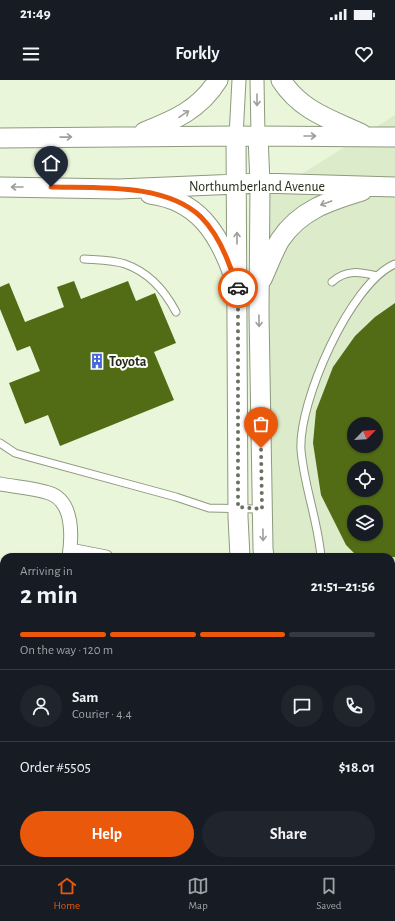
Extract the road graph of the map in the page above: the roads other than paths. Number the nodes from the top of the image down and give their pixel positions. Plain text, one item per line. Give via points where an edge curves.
1 (218, 80) edge
2 (239, 80) edge
3 (257, 80) edge
4 (281, 80) edge
5 (136, 136) junction
6 (236, 136) junction
7 (258, 136) junction
8 (368, 137) junction
9 (0, 138) edge
10 (395, 138) edge
11 (260, 183) junction
12 (237, 184) junction
13 (0, 186) edge
14 (386, 187) edge
15 (119, 189) junction
16 (84, 259) dead end
17 (395, 264) edge
18 (377, 276) junction
19 (332, 282) dead end
20 (238, 286) junction
21 (260, 286) junction
22 (176, 312) dead end
23 (0, 443) edge
24 (0, 484) edge
25 (238, 507) junction
26 (262, 509) junction
27 (70, 553) edge
28 (240, 553) edge
29 (264, 553) edge
30 (320, 553) edge
31 (0, 587) edge
32 (0, 592) edge

5 -> 1 main road via 176,119 195,107 210,93
2 - 6 street
3 -> 7 street
4 - 8 main road via 304,106
5 - 6 main road
9 -> 5 main road
6 - 7 main road
6 - 12 main road
7 -> 8 main road
7 - 11 main road
8 - 10 main road
11 - 12 main road, Northumberland Avenue
11 - 14 main road, Northumberland Avenue
11 - 21 main road
12 - 15 main road, Northumberland Avenue
20 -> 12 main road
15 -> 13 main road, Northumberland Avenue
14 -> 21 main road via 321,204 304,215 291,226 281,240
15 - 20 main road via 168,197 201,217 214,232
16 - 22 lane via 124,264 152,278
17 - 18 lane
18 - 19 lane via 353,272 346,273
18 - 30 lane via 348,311 322,364 306,411 301,448
20 - 25 main road
21 -> 26 main road
23 - 25 lane via 15,453 200,506
24 - 27 street via 51,494 60,502 67,512 70,524
25 - 26 lane
25 - 28 main road
26 -> 29 main road
31 - 32 street

